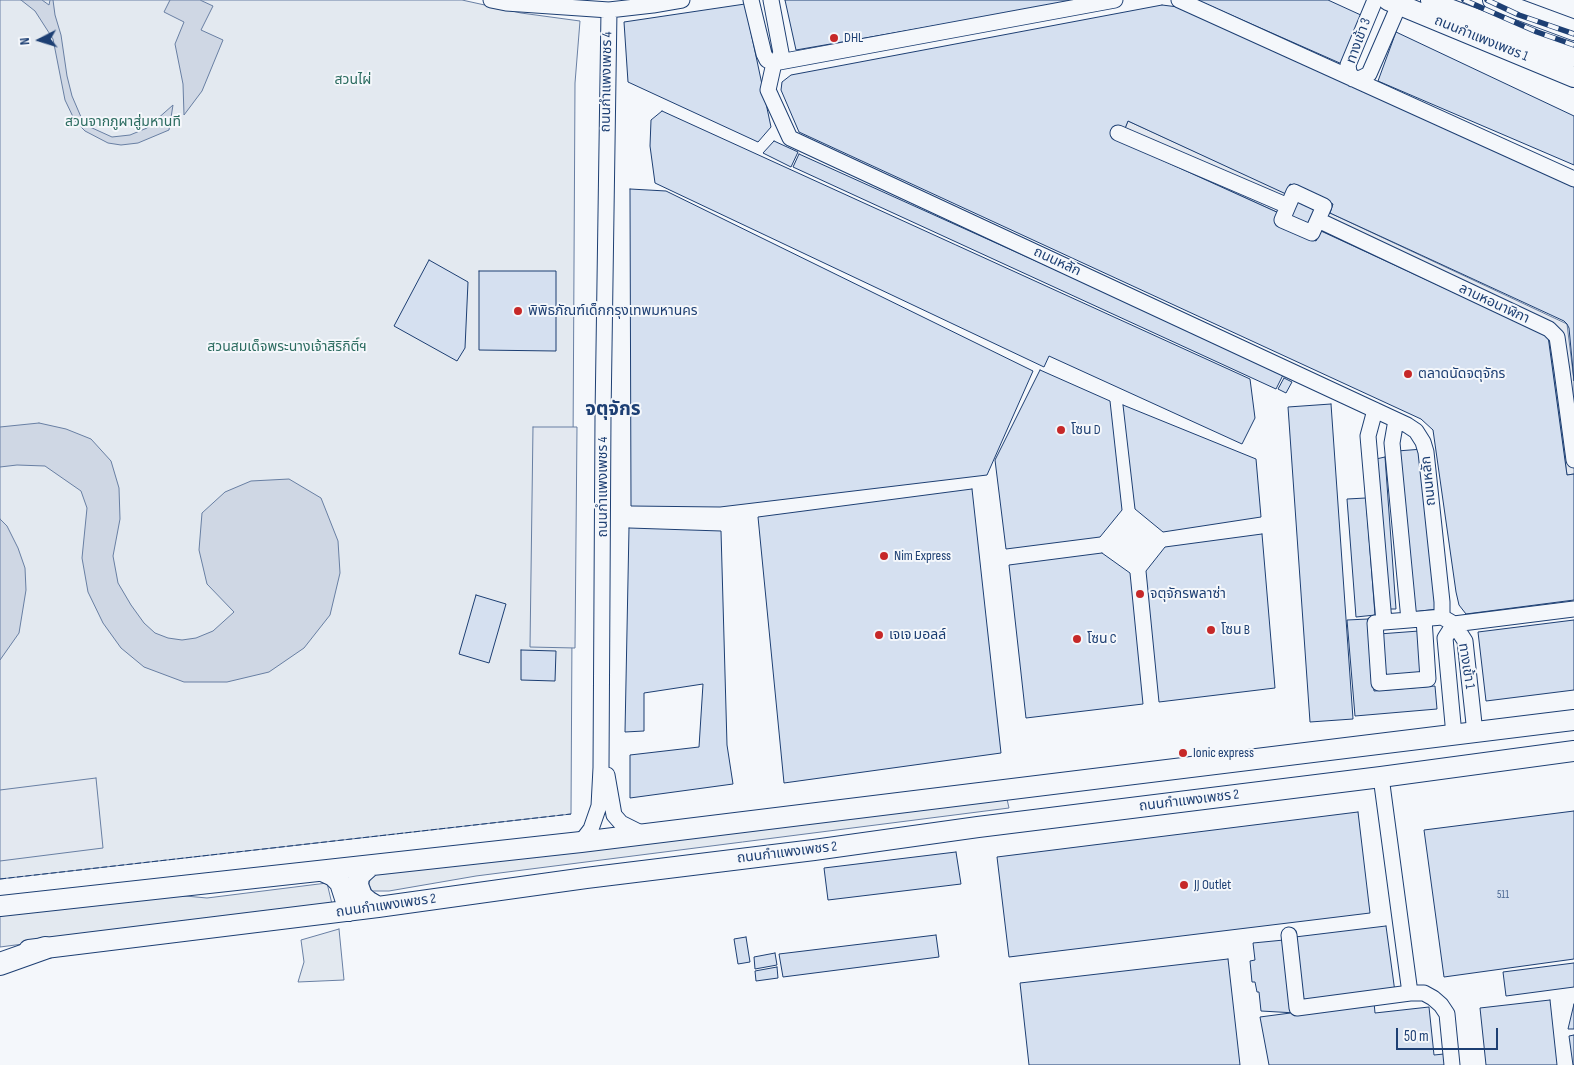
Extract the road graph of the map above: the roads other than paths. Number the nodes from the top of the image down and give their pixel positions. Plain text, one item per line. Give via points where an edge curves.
1 (491, 0) edge
2 (682, 0) edge
3 (751, 0) edge
4 (771, 0) edge
5 (1115, 0) edge
6 (1179, 0) edge
7 (1375, 0) edge
8 (1431, 0) edge
9 (1493, 0) edge
10 (1393, 2) edge
11 (608, 10) junction
12 (1574, 30) edge
13 (1574, 56) edge
14 (774, 63) junction
15 (1574, 77) edge
16 (1353, 79) junction
17 (1118, 133) dead end
18 (1574, 179) edge
19 (1288, 206) junction
20 (1318, 220) junction
21 (1375, 410) junction
22 (1396, 420) junction
23 (1574, 460) edge
24 (1574, 609) edge
25 (1417, 619) junction
26 (1448, 621) junction
27 (1384, 622) junction
28 (1574, 720) edge
29 (601, 723) junction
30 (1475, 732) junction
31 (1454, 735) junction
32 (1574, 751) edge
33 (1381, 777) junction
34 (645, 835) junction
35 (581, 842) junction
36 (370, 866) junction
37 (322, 871) junction
38 (0, 906) edge
39 (378, 907) junction
40 (349, 911) junction
41 (1289, 935) dead end
42 (45, 948) junction
43 (0, 954) edge
44 (0, 964) edge
45 (1410, 993) junction
46 (1452, 1065) edge

1 - 11 street via 506,4
2 - 11 street
3 - 14 street via 764,54
4 - 14 street, ถนนหลัก via 781,52
5 - 14 street
6 - 16 street
7 - 16 street, ทางเข้า 3 via 1348,65
8 - 13 main road
9 - 12 main road
10 - 15 main road, ถนนกำแพงเพชร 1
10 - 16 street, ทางเข้า 3 via 1369,74
11 - 29 street, ถนนกำแพงเพชร 4
14 - 21 street, ถนนหลัก via 768,90 790,138
16 - 18 street
17 - 19 street
19 - 20 street via 1282,220 1312,233
19 - 20 street via 1294,192 1324,206
20 - 23 street, ลานหอนาฬิกา via 1554,334
21 - 22 street, ถนนหลัก
21 - 27 street via 1368,436
22 - 25 street via 1392,443
22 - 26 street, ถนนหลัก via 1416,431 1426,452 1442,602
24 - 26 street
25 - 26 street
25 - 27 street
25 - 27 street via 1428,680 1379,683 1375,624
26 - 30 street, ทางเข้า 1 via 1465,641
26 - 31 street, ทางเข้า 1 via 1445,638
28 - 30 main road
29 - 34 street, ถนนกำแพงเพชร 4 via 614,815 620,823
29 - 35 street, ถนนกำแพงเพชร 4 via 599,806 591,829
30 - 31 main road
31 - 34 main road
32 - 33 main road, ถนนกำแพงเพชร 2
33 - 39 main road, ถนนกำแพงเพชร 2
33 - 45 street
34 - 35 main road
35 - 36 main road
36 - 37 main road
36 - 39 main road via 359,876 358,885 362,896
37 - 38 main road
37 - 40 main road via 340,883
39 - 40 main road, ถนนกำแพงเพชร 2
40 - 42 main road, ถนนกำแพงเพชร 2
41 - 45 street via 1297,1008
42 - 43 main road, ถนนกำแพงเพชร 2
42 - 44 highway
45 - 46 street via 1424,993 1433,998 1447,1014

